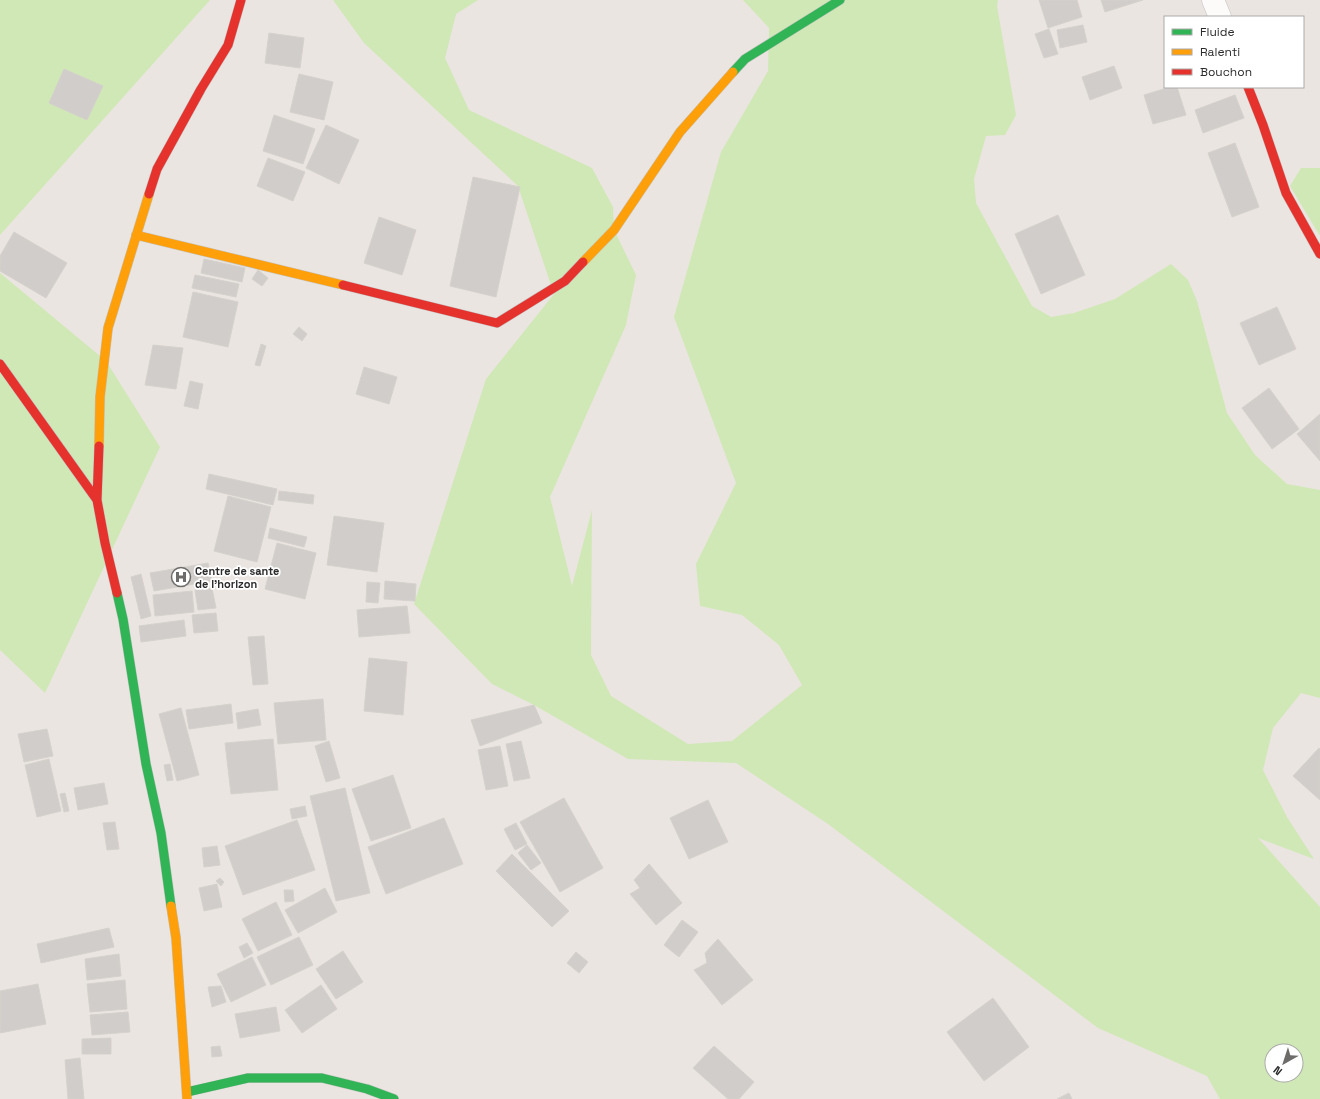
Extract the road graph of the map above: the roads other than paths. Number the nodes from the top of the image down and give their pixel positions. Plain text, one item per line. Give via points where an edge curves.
1 (240, 0) edge
2 (840, 0) edge
3 (1213, 0) edge
4 (1220, 16) edge
5 (1248, 88) edge
6 (136, 235) junction
7 (1320, 254) edge
8 (0, 364) edge
9 (98, 500) junction
10 (187, 1096) edge
11 (394, 1099) edge

1 - 6 street via 228,45 157,169
2 - 6 street via 745,59 680,132 614,230 565,281 497,323
3 - 4 street
5 - 7 street via 1286,193
6 - 9 street via 108,328 100,397
8 - 9 street
9 - 10 street via 123,619 146,764 161,833 176,938
10 - 11 street via 248,1078 286,1077 322,1078 367,1089

